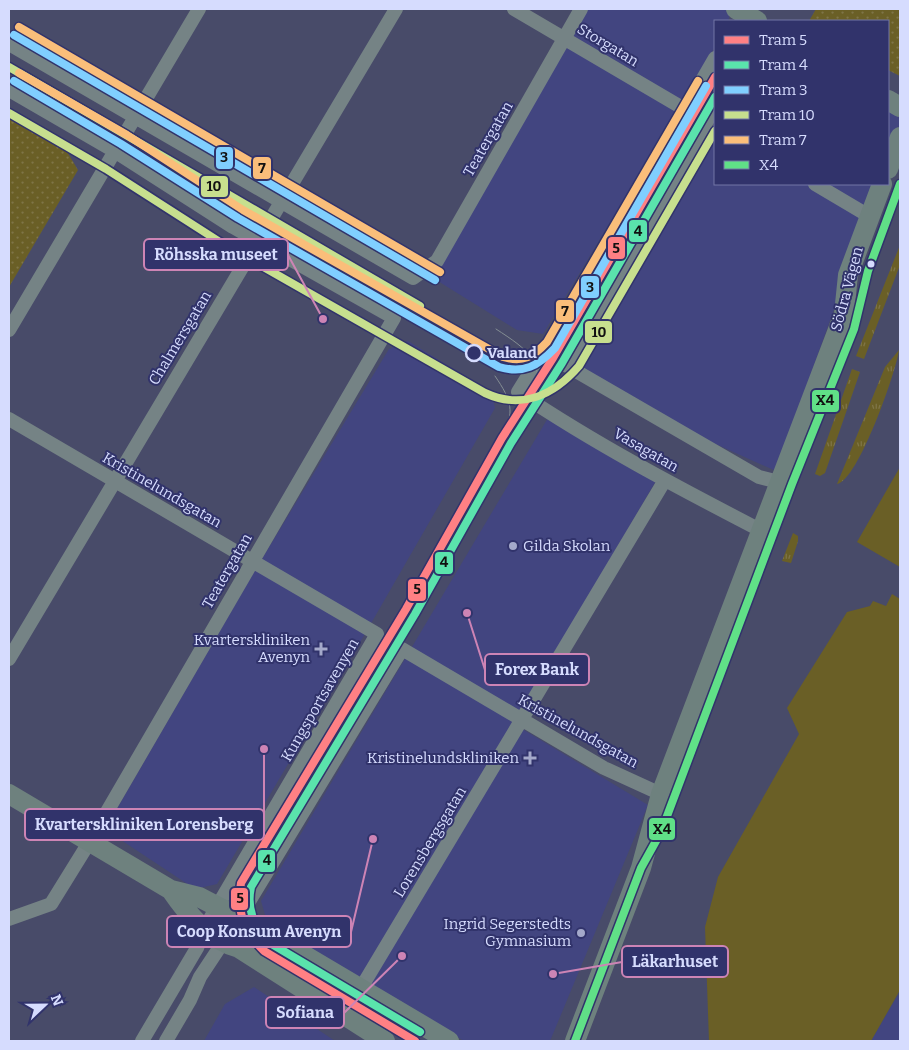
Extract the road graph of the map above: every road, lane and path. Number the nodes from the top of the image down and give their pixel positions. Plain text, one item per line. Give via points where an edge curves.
1 (199, 9) edge
2 (396, 9) edge
3 (514, 9) edge
4 (582, 9) edge
5 (564, 38) junction
6 (9, 44) edge
7 (714, 60) edge
8 (9, 90) edge
9 (889, 101) edge
10 (900, 107) edge
11 (686, 110) junction
12 (136, 116) junction
13 (712, 122) edge
14 (900, 137) edge
15 (116, 152) junction
16 (889, 166) edge
17 (817, 185) edge
18 (882, 185) edge
19 (282, 201) junction
20 (869, 216) junction
21 (257, 240) junction
22 (9, 330) edge
23 (543, 352) junction
24 (567, 366) junction
25 (9, 419) edge
26 (665, 480) junction
27 (115, 481) junction
28 (779, 482) junction
29 (762, 531) junction
30 (251, 562) junction
31 (377, 634) joint
32 (9, 659) edge
33 (522, 720) junction
34 (9, 794) edge
35 (661, 794) junction
36 (90, 841) junction
37 (171, 890) junction
38 (217, 907) junction
39 (9, 918) edge
40 (239, 918) junction
41 (204, 929) junction
42 (223, 944) junction
43 (361, 988) junction
44 (142, 1041) edge
45 (166, 1041) edge
46 (385, 1041) edge
47 (449, 1041) edge
48 (575, 1041) edge

1 - 12 street
2 - 19 street, Chalmersgatan
3 - 5 street, Storgatan
4 - 5 street, Teatergatan
5 - 11 street, Storgatan
5 - 19 street, Teatergatan via 437,261 413,278
6 - 12 street
7 - 11 street
8 - 15 street
9 - 10 street
11 - 23 street
12 - 15 street
12 - 19 street
13 - 24 street
14 - 16 street
15 - 21 street
15 - 22 street
17 - 20 street
18 - 20 street, Södra Vägen
19 - 21 street, Chalmersgatan
20 - 28 street, Södra Vägen via 848,276 844,314
21 - 27 street, Chalmersgatan
21 - 30 street, Teatergatan via 394,318
23 - 24 street
23 - 26 street, Vasagatan via 518,392
24 - 28 street via 759,477
25 - 27 street, Kristinelundsgatan
26 - 29 street, Vasagatan
26 - 33 street, Lorensbergsgatan
27 - 30 street, Kristinelundsgatan
27 - 32 street, Chalmersgatan
28 - 29 street, Södra Vägen
29 - 35 street, Södra Vägen
30 - 31 street, Kristinelundsgatan
30 - 36 street, Teatergatan
31 - 38 street, Kungsportsavenyen
33 - 35 street, Kristinelundsgatan via 604,768
33 - 40 street, Kristinelundsgatan via 402,649
33 - 43 street, Lorensbergsgatan
34 - 36 street
35 - 48 street, Södra Vägen via 641,868
36 - 37 street
36 - 39 street, Teatergatan via 51,904
37 - 38 street via 199,897
37 - 41 street via 188,915
38 - 40 street
38 - 41 street, Kungsportsavenyen
40 - 42 street
40 - 43 street
41 - 42 street
41 - 44 street, Kungsportsavenyen via 197,948
42 - 45 street via 200,977
42 - 46 street via 239,948
43 - 47 street

